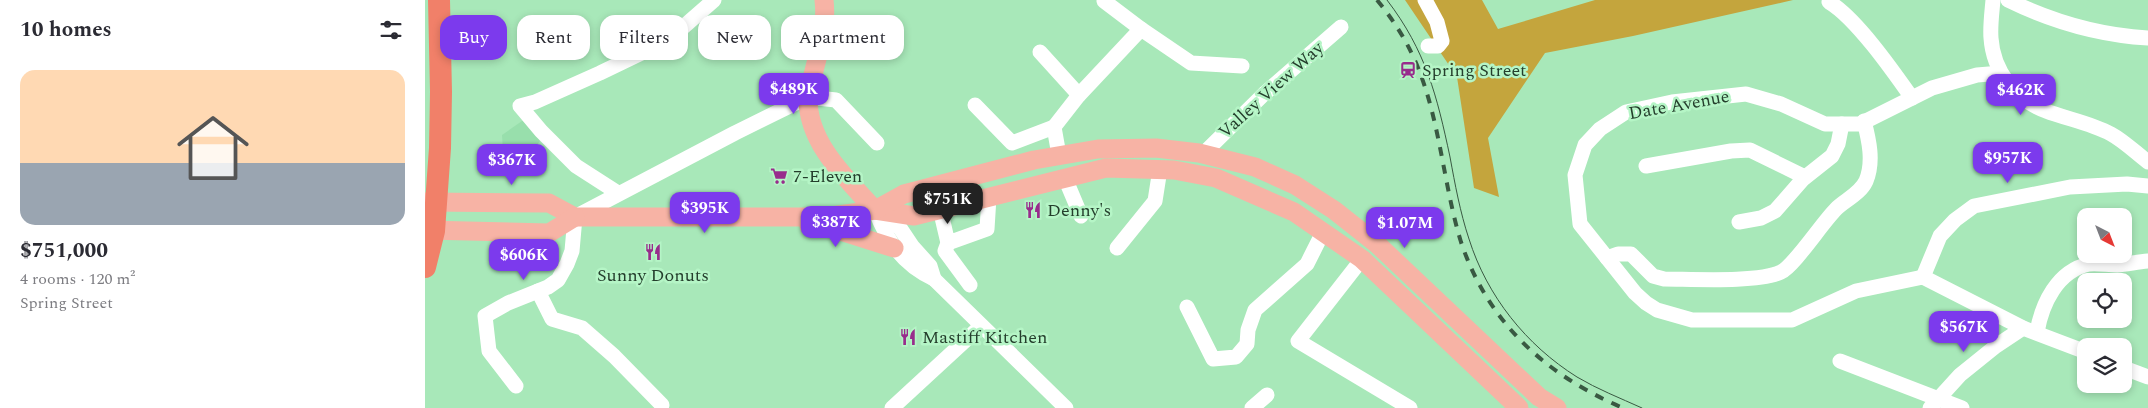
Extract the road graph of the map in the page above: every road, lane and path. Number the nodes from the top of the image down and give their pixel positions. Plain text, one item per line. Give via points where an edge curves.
1 (439, 0) edge
2 (444, 0) edge
3 (714, 0) edge
4 (824, 0) edge
5 (1425, 0) edge
6 (1993, 0) edge
7 (2008, 0) edge
8 (1104, 1) dead end
9 (1829, 2) dead end
10 (442, 15) edge
11 (1341, 27) dead end
12 (1141, 29) junction
13 (440, 36) edge
14 (2148, 38) edge
15 (1428, 46) dead end
16 (1040, 52) dead end
17 (440, 60) edge
18 (1242, 66) dead end
19 (2001, 73) junction
20 (1079, 95) junction
21 (808, 97) junction
22 (1912, 98) junction
23 (975, 105) dead end
24 (1864, 122) junction
25 (1842, 124) junction
26 (1054, 127) junction
27 (877, 143) dead end
28 (1203, 154) junction
29 (1059, 155) junction
30 (2148, 162) edge
31 (1646, 166) dead end
32 (1160, 169) junction
33 (1805, 177) junction
34 (1063, 178) junction
35 (2148, 186) edge
36 (618, 193) junction
37 (989, 197) junction
38 (430, 203) edge
39 (940, 209) junction
40 (875, 210) junction
41 (1081, 216) dead end
42 (575, 217) junction
43 (793, 218) junction
44 (1739, 222) dead end
45 (429, 230) edge
46 (1323, 232) junction
47 (947, 247) junction
48 (894, 248) junction
49 (1117, 248) dead end
50 (1607, 258) junction
51 (1362, 259) junction
52 (2148, 261) edge
53 (425, 267) edge
54 (932, 273) junction
55 (1923, 277) junction
56 (970, 285) dead end
57 (538, 291) junction
58 (1187, 307) dead end
59 (981, 326) junction
60 (2030, 330) junction
61 (2077, 348) edge
62 (1840, 361) dead end
63 (2132, 371) edge
64 (2148, 377) edge
65 (516, 386) dead end
66 (1267, 395) dead end
67 (1050, 403) edge
68 (1934, 404) edge
69 (662, 405) dead end
70 (892, 408) edge
71 (1066, 408) edge
72 (1253, 408) edge
73 (1411, 408) edge
74 (1519, 408) edge
75 (1557, 408) edge
76 (1962, 408) edge

1 - 13 highway
2 - 10 highway
3 - 36 street via 656,46 521,106 576,166
4 - 21 main road via 823,37
5 - 15 street via 1437,22 1442,41 1438,46
6 - 19 street via 1990,37
7 - 14 street via 2075,27
8 - 12 street
9 - 22 street via 1841,9
11 - 28 street, Valley View Way via 1264,94
12 - 18 street via 1191,63
12 - 20 street
16 - 20 street
17 - 38 highway via 440,148
19 - 22 street, Date Avenue via 1977,75 1932,88
19 - 30 street via 2015,92 2033,106 2111,134
20 - 26 street
21 - 27 street via 835,100
21 - 36 street
21 - 40 main road via 813,126 822,146 831,161
22 - 24 street, Date Avenue
23 - 26 street via 1012,143
24 - 25 street, Date Avenue
24 - 50 street via 1869,140 1870,167 1865,183 1837,208 1781,272 1766,276 1664,279 1653,276 1631,254
25 - 33 street via 1832,156
25 - 50 street, Date Avenue via 1825,124 1781,104 1746,94 1673,102 1625,112 1599,129 1585,145 1575,175 1580,224
26 - 29 street
28 - 29 main road via 1156,148 1098,149
28 - 75 main road via 1255,167 1295,185 1334,210 1377,244 1539,397
29 - 34 main road
29 - 40 main road via 904,194
31 - 33 street via 1750,150
32 - 34 main road via 1106,168
32 - 46 main road via 1216,178 1294,212
32 - 49 street via 1155,201
33 - 44 street via 1769,215
34 - 37 main road
34 - 41 street
35 - 55 street via 2070,187 1974,206 1940,236
36 - 42 street
37 - 39 main road
37 - 47 street via 987,230
38 - 42 main road via 549,203
38 - 45 highway
39 - 40 main road via 913,216
39 - 47 street
40 - 43 main road via 823,218
40 - 48 street
40 - 54 street via 900,228
42 - 43 main road
42 - 45 main road via 549,233
42 - 57 street via 567,264 557,280
43 - 48 main road via 805,226 834,230
45 - 53 highway
46 - 51 main road
46 - 58 street via 1307,264 1255,310 1247,344 1235,357 1213,359
47 - 54 street
47 - 56 street
48 - 54 street via 917,271
50 - 55 street, Date Avenue via 1646,303 1657,310 1692,320 1792,320 1856,291
51 - 73 street via 1298,341
51 - 74 main road
52 - 60 street via 2089,264 2069,274 2045,301
54 - 59 street
55 - 60 street
57 - 65 street via 485,316 489,351
57 - 69 street via 552,319 582,328
59 - 67 street
59 - 70 street
60 - 61 street
60 - 68 street via 1996,346 1960,375
62 - 68 street
63 - 64 street
66 - 72 street
67 - 71 street
68 - 76 street

